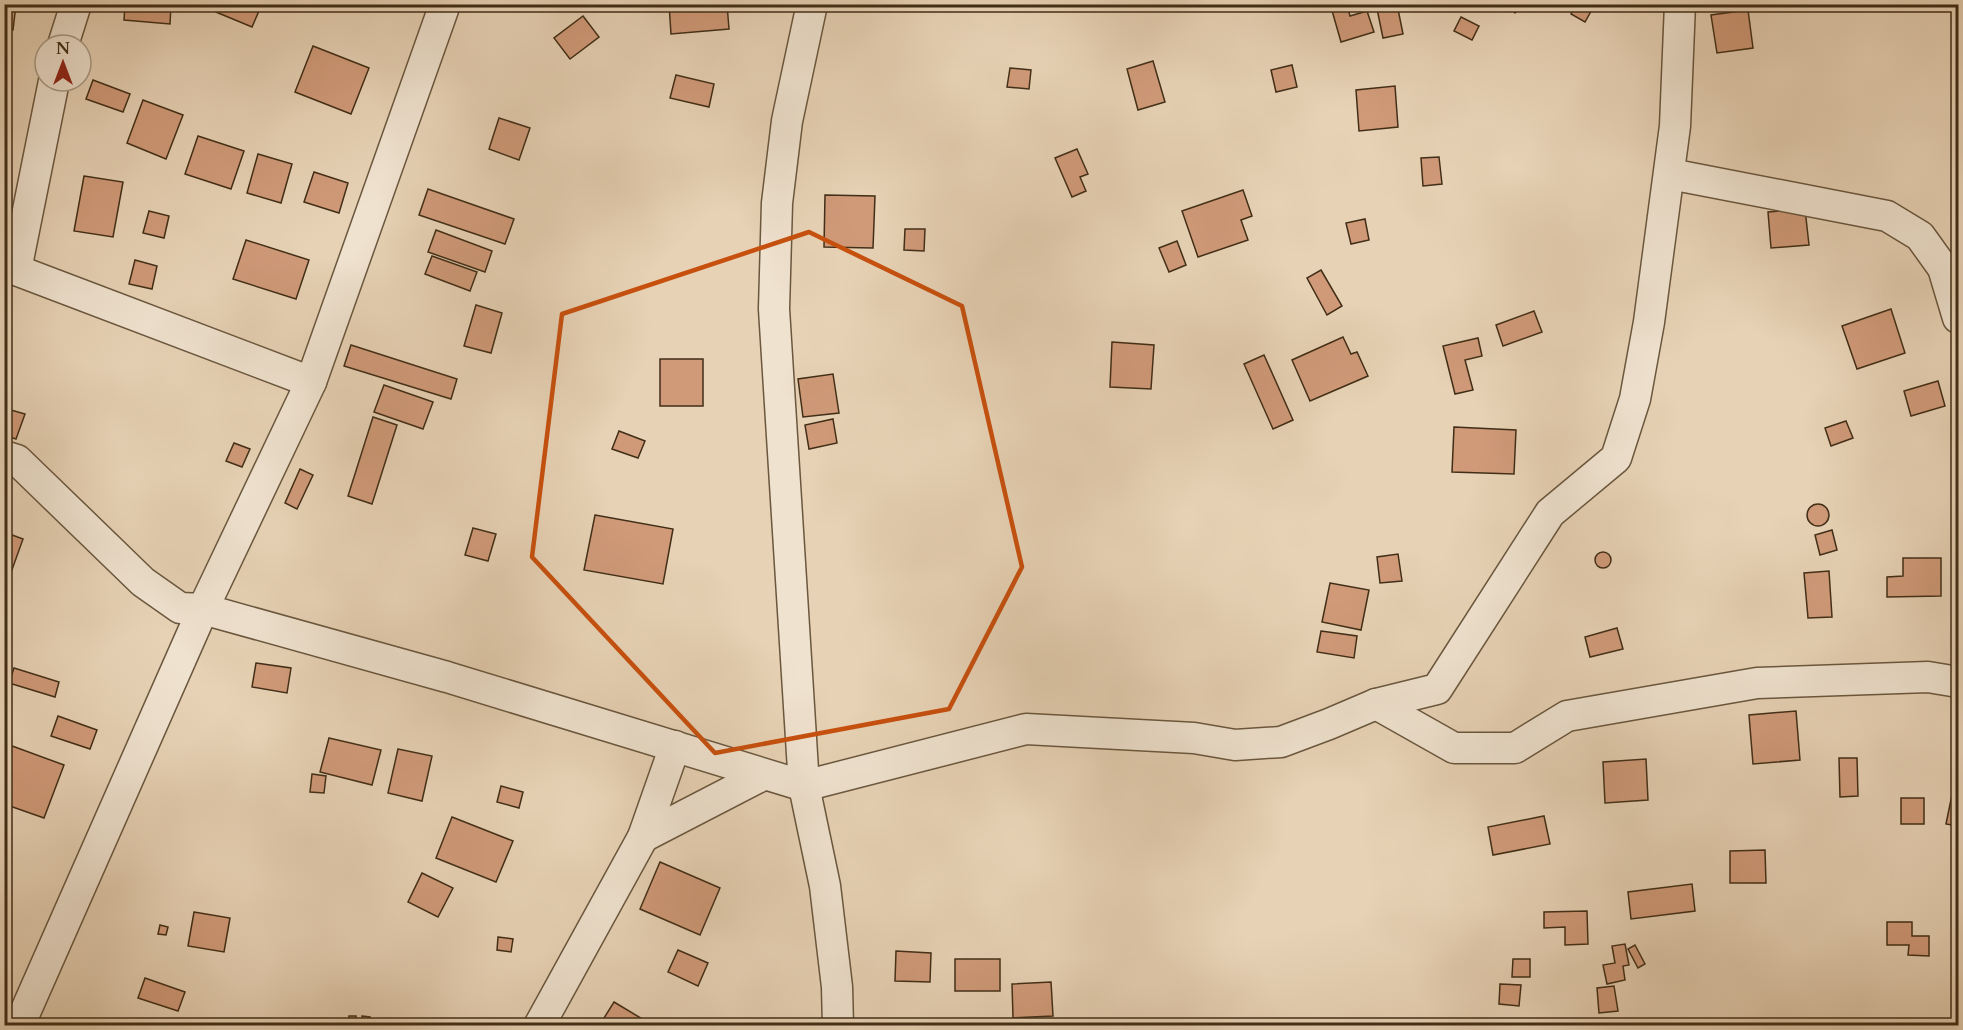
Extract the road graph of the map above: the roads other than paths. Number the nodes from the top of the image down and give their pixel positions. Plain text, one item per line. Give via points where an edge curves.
1 (76, 4) edge
2 (445, 4) edge
3 (812, 4) edge
4 (1680, 4) edge
5 (67, 33) edge
6 (51, 93) edge
7 (1670, 174) junction
8 (10, 264) edge
9 (1951, 264) edge
10 (1959, 318) edge
11 (311, 382) junction
12 (4, 456) edge
13 (203, 609) junction
14 (1959, 682) edge
15 (1376, 704) junction
16 (675, 747) junction
17 (763, 775) junction
18 (804, 786) junction
19 (643, 837) junction
20 (19, 1026) edge
21 (539, 1026) edge
22 (837, 1026) edge

1 - 5 street
2 - 11 street
3 - 18 street via 782,156 774,309
4 - 7 street
6 - 8 street
7 - 9 street via 1887,216 1920,236
7 - 15 street via 1635,399 1616,458 1550,513 1437,689
8 - 11 street
9 - 10 street
11 - 13 street
12 - 13 street via 17,460 143,582 180,608
13 - 16 street via 447,677
13 - 20 street
14 - 15 street via 1928,677 1757,683 1567,716 1515,748 1454,748
15 - 18 street via 1281,742 1234,746 1194,738 1026,729
16 - 17 street
16 - 19 street
17 - 18 street
17 - 19 street
18 - 22 street via 825,886 837,987
19 - 21 street

